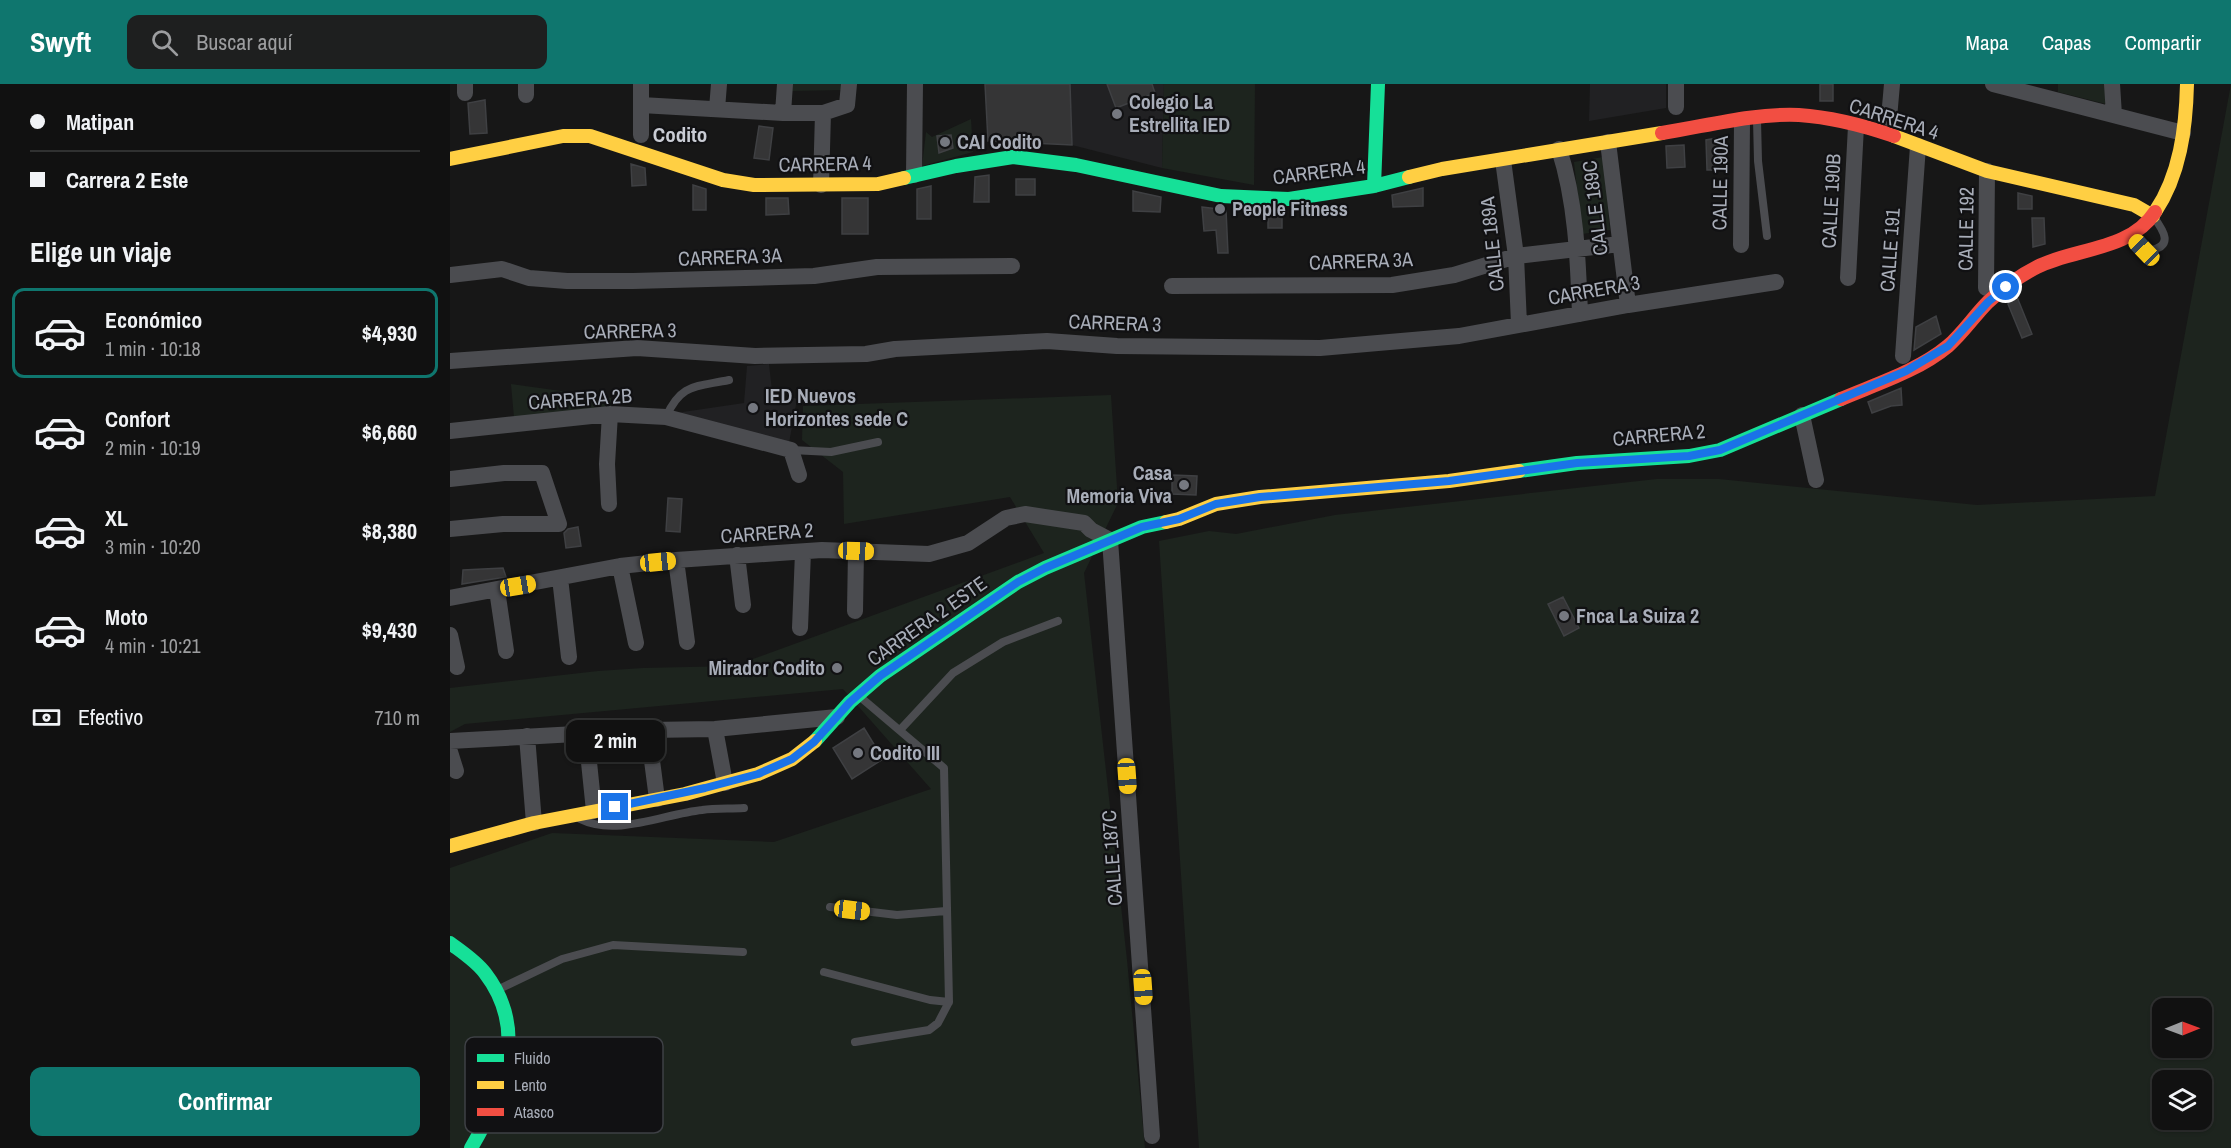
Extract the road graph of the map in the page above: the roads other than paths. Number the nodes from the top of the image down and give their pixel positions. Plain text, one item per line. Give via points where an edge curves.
1 (641, 84) edge
2 (718, 84) edge
3 (785, 84) edge
4 (849, 84) edge
5 (915, 84) edge
6 (1378, 84) edge
7 (1676, 84) edge
8 (1892, 84) edge
9 (1994, 84) edge
10 (2112, 84) edge
11 (2187, 84) edge
12 (2050, 91) edge
13 (641, 105) junction
14 (1676, 107) dead end
15 (717, 109) junction
16 (783, 113) junction
17 (823, 113) junction
18 (2114, 116) junction
19 (1889, 118) dead end
20 (1749, 120) junction
21 (1856, 126) junction
22 (2183, 134) junction
23 (641, 135) dead end
24 (1608, 142) junction
25 (1918, 146) junction
26 (1559, 149) junction
27 (450, 159) edge
28 (1503, 160) junction
29 (1987, 171) junction
30 (914, 175) junction
31 (821, 184) junction
32 (1374, 186) junction
33 (2153, 216) junction
34 (1767, 236) dead end
35 (2130, 236) junction
36 (1620, 244) junction
37 (1740, 245) dead end
38 (1578, 249) junction
39 (1516, 256) junction
40 (1012, 266) dead end
41 (450, 275) edge
42 (1848, 278) dead end
43 (1776, 282) dead end
44 (1172, 286) dead end
45 (1986, 288) dead end
46 (1628, 305) junction
47 (1580, 314) junction
48 (1519, 324) junction
49 (1903, 356) dead end
50 (450, 361) edge
51 (729, 380) dead end
52 (610, 414) junction
53 (1802, 415) junction
54 (666, 417) junction
55 (450, 431) edge
56 (878, 442) dead end
57 (791, 450) junction
58 (799, 475) dead end
59 (450, 479) edge
60 (1816, 480) dead end
61 (609, 504) dead end
62 (1179, 519) joint
63 (450, 529) edge
64 (1110, 540) junction
65 (856, 551) junction
66 (803, 552) junction
67 (737, 555) junction
68 (676, 560) junction
69 (620, 566) junction
70 (560, 578) junction
71 (497, 590) junction
72 (450, 598) edge
73 (743, 605) dead end
74 (855, 611) dead end
75 (1058, 621) dead end
76 (800, 628) dead end
77 (450, 635) edge
78 (687, 642) dead end
79 (636, 643) dead end
80 (506, 651) dead end
81 (569, 657) dead end
82 (457, 667) dead end
83 (858, 695) junction
84 (837, 717) junction
85 (715, 729) junction
86 (648, 730) junction
87 (900, 730) junction
88 (586, 733) junction
89 (527, 736) junction
90 (450, 741) edge
91 (450, 752) edge
92 (456, 771) dead end
93 (725, 783) junction
94 (657, 799) junction
95 (744, 808) dead end
96 (594, 811) junction
97 (575, 815) junction
98 (534, 823) junction
99 (450, 846) edge
100 (830, 907) dead end
101 (946, 911) junction
102 (450, 943) edge
103 (743, 952) dead end
104 (824, 972) dead end
105 (497, 991) junction
106 (949, 1002) junction
107 (508, 1037) edge
108 (855, 1042) dead end
109 (480, 1133) edge
110 (1152, 1136) dead end
111 (471, 1148) edge

1 - 13 street
2 - 15 street
3 - 16 street
4 - 17 street via 847,105
5 - 30 street
6 - 32 main road
7 - 14 street
8 - 19 street
9 - 12 street
10 - 18 street
11 - 22 main road, CARRERA 2
12 - 18 street
13 - 15 street
13 - 23 street
15 - 16 street
16 - 17 street
17 - 31 street
18 - 22 street
20 - 21 main road, CARRERA 4 via 1798,115
20 - 24 main road, CARRERA 4
20 - 34 lane
20 - 37 street, CALLE 190A
21 - 25 main road, CARRERA 4
21 - 42 street, CALLE 190B
22 - 33 main road, CARRERA 2 via 2175,172
24 - 26 main road, CARRERA 4
24 - 36 street, CALLE 189C
25 - 29 main road, CARRERA 4
25 - 49 street, CALLE 191
26 - 28 main road, CARRERA 4
26 - 38 street
27 - 31 main road, CARRERA 4 via 562,136 590,136 723,180 754,185
28 - 32 main road, CARRERA 4 via 1442,169
28 - 39 street, CALLE 189A
29 - 33 main road, CARRERA 4 via 2118,201
29 - 45 street, CALLE 192
30 - 31 main road, CARRERA 4 via 878,184
30 - 32 main road, CARRERA 4 via 1013,158 1076,165 1221,196 1289,199
33 - 35 main road, CARRERA 2
33 - 35 lane via 2166,234 2163,244 2147,251
35 - 53 main road, CARRERA 2 via 2039,266 1988,302 1948,346 1929,359
36 - 38 street, CARRERA 3A
36 - 46 street, CALLE 189C
38 - 39 street, CARRERA 3A
38 - 47 street
39 - 44 street, CARRERA 3A via 1454,275 1392,285
39 - 48 street, CALLE 189A
40 - 41 street, CARRERA 3A via 877,267 814,276 633,281 529,278 502,269
43 - 46 street, CARRERA 3
46 - 47 street, CARRERA 3
47 - 48 street, CARRERA 3
48 - 50 street, CARRERA 3 via 1460,336 1320,348 1117,346 1047,341 866,354 755,356 637,348
51 - 54 lane via 688,389 674,400
52 - 54 street, CARRERA 2B
52 - 55 street, CARRERA 2B
52 - 61 street
53 - 60 street
53 - 62 main road, CARRERA 2 via 1720,450 1689,456 1597,461 1449,481 1260,497 1216,504
54 - 57 street, CARRERA 2B
56 - 57 lane via 831,452
57 - 58 street
59 - 63 street via 542,473 559,524
62 - 64 main road, CARRERA 2 ESTE via 1142,527
64 - 65 street, CARRERA 2 via 1084,523 1025,514 1006,518 968,543 929,554
64 - 83 main road, CARRERA 2 ESTE via 1018,582
64 - 110 street, CALLE 187C
65 - 66 street, CARRERA 2
65 - 74 street
66 - 67 street, CARRERA 2
66 - 76 street
67 - 68 street, CARRERA 2
67 - 73 street
68 - 69 street, CARRERA 2
68 - 78 street
69 - 70 street, CARRERA 2
69 - 79 street
70 - 71 street, CARRERA 2
70 - 81 street
71 - 72 street, CARRERA 2
71 - 80 street
75 - 87 lane via 1003,642 953,673
77 - 82 street
83 - 84 main road, CARRERA 2 ESTE
83 - 87 lane
84 - 85 street
84 - 93 main road, CARRERA 2 ESTE via 792,759
85 - 86 street
85 - 93 street
86 - 88 street
86 - 94 street
87 - 101 lane via 944,768
88 - 89 street
88 - 96 street
89 - 90 street
89 - 98 street
91 - 92 street
93 - 94 main road, CARRERA 2 ESTE
94 - 96 main road, CARRERA 2 ESTE
95 - 97 lane via 702,810 610,827 593,825
96 - 97 main road, CARRERA 2 ESTE
97 - 98 main road, CARRERA 2 ESTE
98 - 99 main road, CARRERA 2 ESTE
100 - 101 lane via 897,915
101 - 106 lane
102 - 105 main road via 486,973
103 - 105 lane via 613,945 562,959
104 - 106 lane
105 - 107 main road via 505,1009
106 - 108 lane via 938,1023 929,1030
109 - 111 main road

